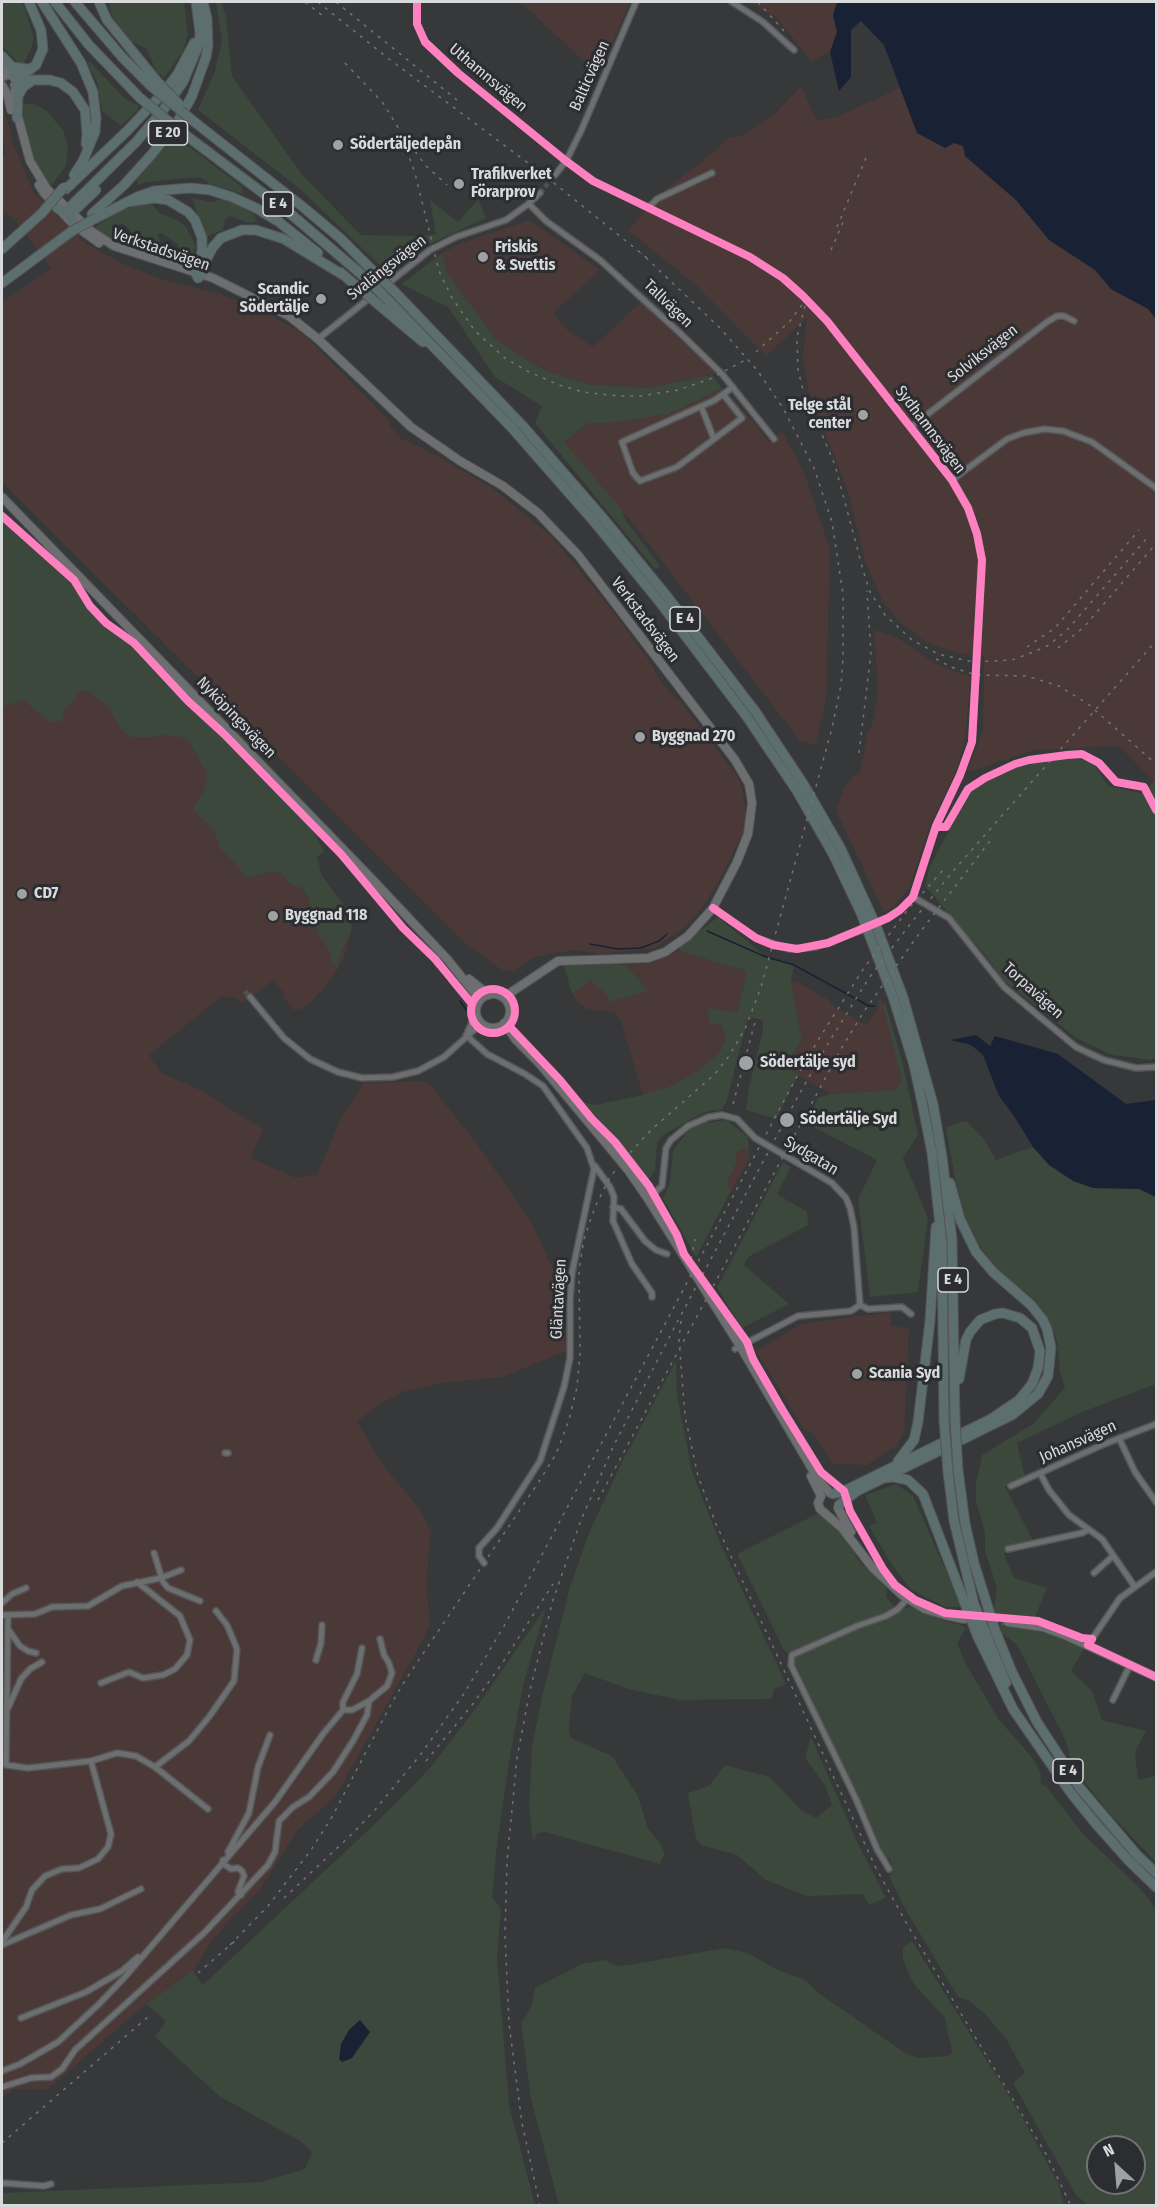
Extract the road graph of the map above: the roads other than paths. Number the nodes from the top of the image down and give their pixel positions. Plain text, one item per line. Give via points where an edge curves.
1 (29, 2) edge
2 (42, 2) edge
3 (56, 2) edge
4 (75, 2) edge
5 (99, 2) edge
6 (196, 2) edge
7 (203, 2) edge
8 (417, 2) edge
9 (636, 2) edge
10 (732, 2) edge
11 (199, 20) junction
12 (207, 31) junction
13 (794, 50) dead end
14 (2, 54) edge
15 (32, 69) junction
16 (2, 70) edge
17 (9, 79) edge
18 (34, 80) junction
19 (153, 83) junction
20 (3, 87) edge
21 (17, 118) junction
22 (83, 161) junction
23 (566, 161) junction
24 (712, 173) dead end
25 (555, 175) tunnel mouth
26 (65, 188) junction
27 (540, 193) tunnel mouth
28 (81, 201) junction
29 (127, 202) junction
30 (57, 203) junction
31 (529, 204) junction
32 (649, 207) junction
33 (70, 212) junction
34 (94, 216) junction
35 (76, 226) junction
36 (2, 249) edge
37 (198, 275) junction
38 (344, 275) junction
39 (2, 283) edge
40 (387, 298) junction
41 (1074, 321) dead end
42 (318, 339) junction
43 (733, 387) junction
44 (723, 394) junction
45 (701, 406) junction
46 (911, 427) junction
47 (714, 439) junction
48 (774, 439) dead end
49 (952, 480) junction
50 (1156, 488) edge
51 (2, 497) edge
52 (913, 897) junction
53 (713, 908) junction
54 (880, 922) dead end
55 (861, 930) dead end
56 (447, 960) junction
57 (523, 984) junction
58 (489, 995) junction
59 (250, 997) tunnel mouth
60 (504, 997) junction
61 (480, 1000) junction
62 (509, 1005) junction
63 (476, 1013) junction
64 (482, 1023) junction
65 (504, 1023) junction
66 (496, 1028) junction
67 (466, 1035) junction
68 (516, 1040) junction
69 (1156, 1067) edge
70 (942, 1156) junction
71 (594, 1165) junction
72 (937, 1191) junction
73 (648, 1199) junction
74 (613, 1207) junction
75 (667, 1254) dead end
76 (652, 1298) dead end
77 (860, 1305) junction
78 (911, 1314) dead end
79 (737, 1347) junction
80 (954, 1405) junction
81 (1156, 1424) edge
82 (1119, 1438) junction
83 (886, 1473) junction
84 (1040, 1473) junction
85 (1011, 1486) dead end
86 (832, 1493) junction
87 (821, 1496) junction
88 (1156, 1502) edge
89 (838, 1507) junction
90 (827, 1513) junction
91 (1088, 1530) junction
92 (1008, 1549) dead end
93 (154, 1553) dead end
94 (1113, 1556) junction
95 (484, 1563) dead end
96 (180, 1570) dead end
97 (1156, 1572) edge
98 (1094, 1574) dead end
99 (881, 1575) junction
100 (162, 1578) junction
101 (136, 1582) junction
102 (1135, 1587) junction
103 (26, 1588) dead end
104 (907, 1599) junction
105 (200, 1601) dead end
106 (2, 1603) edge
107 (216, 1611) dead end
108 (5, 1616) edge
109 (964, 1619) dead end
110 (1008, 1622) tunnel mouth
111 (322, 1625) dead end
112 (7, 1628) junction
113 (380, 1639) dead end
114 (1088, 1645) junction
115 (362, 1648) dead end
116 (36, 1653) dead end
117 (316, 1660) dead end
118 (42, 1662) dead end
119 (1131, 1665) junction
120 (1156, 1677) edge
121 (102, 1683) dead end
122 (1113, 1700) dead end
123 (369, 1701) junction
124 (343, 1710) junction
125 (6, 1713) junction
126 (270, 1735) dead end
127 (1048, 1759) junction
128 (91, 1761) junction
129 (3, 1766) edge
130 (155, 1767) junction
131 (208, 1809) dead end
132 (222, 1863) junction
133 (890, 1869) dead end
134 (1156, 1873) edge
135 (1156, 1887) edge
136 (141, 1888) dead end
137 (242, 1895) junction
138 (2, 1943) edge
139 (151, 1945) junction
140 (21, 2019) dead end
141 (2, 2071) edge
142 (2, 2087) edge
143 (2, 2183) edge
144 (51, 2184) dead end

1 - 15 highway via 44,43 40,60
2 - 22 highway via 81,63 93,93 95,132
3 - 40 highway, E 4, bridge via 89,45 140,98 292,215
4 - 19 highway, E 4 via 114,49
5 - 19 highway via 107,20
6 - 11 highway
7 - 12 highway, E 20
8 - 23 street, Uthamnsvägen via 417,24 425,42
9 - 23 street, Balticvägen
10 - 13 street via 768,26
11 - 26 highway via 193,45 177,75 127,131
11 - 28 highway via 199,44 183,82 164,109
12 - 28 highway via 201,57 187,85 140,146
12 - 34 highway, E 20 via 206,57 200,76 178,121
14 - 15 highway via 12,67
14 - 17 main road, Verkstadsvägen
15 - 17 highway
16 - 17 main road, Verkstadsvägen
17 - 18 highway
17 - 20 main road, Verkstadsvägen via 8,89
17 - 21 main road, Verkstadsvägen
18 - 21 highway via 18,96
18 - 22 highway via 61,83 82,102 87,128
19 - 40 highway, E 4, bridge via 202,128 341,239 377,274
20 - 30 main road, Verkstadsvägen via 23,154 44,194
21 - 30 main road, Verkstadsvägen via 30,160
22 - 26 highway
23 - 25 street
23 - 32 street, Sydhamnsvägen via 593,181
24 - 32 street via 657,199
26 - 36 highway, bridge
27 - 31 street, Svalängsvägen
28 - 30 highway
28 - 33 highway
28 - 35 highway
29 - 34 highway
29 - 37 highway via 168,200 188,212 202,238
29 - 38 highway via 169,188 210,190 232,197 279,222
30 - 33 highway via 63,211
30 - 35 main road, Verkstadsvägen
31 - 42 street, Svalängsvägen via 506,220 430,250
31 - 43 street, Tallvägen via 625,281
32 - 46 street, Sydhamnsvägen via 750,256 783,278 827,321
33 - 35 highway
34 - 35 highway, E 20, bridge
35 - 37 main road, Verkstadsvägen via 114,246
35 - 39 highway, E 20
37 - 38 highway via 221,238 242,230 284,239
37 - 42 main road, Verkstadsvägen via 290,316
38 - 40 highway, bridge via 360,289
40 - 70 highway, E 4 via 523,426 603,518 712,654 804,784 860,888 899,987 922,1061
40 - 72 highway, E 4 via 511,427 588,515 747,717 797,791 852,892 893,997 924,1107
41 - 46 street, Solviksvägen via 1057,316 1047,322
42 - 53 main road, Verkstadsvägen via 411,428 538,513 578,555 735,760 749,784 752,803 748,834
43 - 44 street
43 - 48 street, Tallvägen
44 - 45 street
44 - 47 street via 742,418
45 - 47 street
45 - 47 street via 622,442 633,473 640,481 677,467
46 - 49 street, Sydhamnsvägen
49 - 50 street via 1008,439 1044,429 1063,431 1092,442
49 - 52 street, Sydhamnsvägen via 968,508 982,560 974,725 972,742 936,826
51 - 56 main road, Nyköpingsvägen
52 - 54 street
52 - 69 street, Torpavägen via 949,918 1004,987 1076,1047 1104,1060 1136,1068
53 - 55 street via 756,938 789,949 816,946
53 - 57 main road, Verkstadsvägen via 688,936 665,952 648,958 558,961
56 - 58 main road, Nyköpingsvägen
56 - 61 main road, Nyköpingsvägen
57 - 60 main road, Verkstadsvägen
57 - 62 main road, Verkstadsvägen
58 - 60 main road
58 - 61 main road
59 - 67 street via 284,1038 310,1059 362,1078 418,1071 444,1057
60 - 62 main road
61 - 63 main road
62 - 65 main road via 509,1017
63 - 64 main road
63 - 67 street
64 - 66 main road
64 - 67 street
65 - 66 main road
65 - 68 main road
66 - 68 main road
67 - 71 street via 487,1054 543,1086 583,1140
68 - 73 main road, bridge via 614,1153
70 - 80 highway, E 4 via 952,1240
70 - 83 highway via 960,1219 976,1252 1043,1320 1052,1357 1038,1394 1022,1408
71 - 74 street via 610,1187
71 - 95 street, Gläntavägen via 570,1282 567,1375 551,1433 540,1461 497,1528 479,1548
72 - 83 highway via 930,1321 917,1431 904,1454
72 - 127 highway, E 4, bridge via 942,1242 944,1420 954,1521 978,1614 1003,1676
73 - 77 street, Sydgatan via 662,1186 666,1148 678,1133 709,1117 737,1119 755,1138 832,1183 846,1198 854,1227
73 - 79 main road
74 - 75 street via 621,1209 645,1241
74 - 76 street via 613,1221
77 - 78 street via 868,1309 902,1307
77 - 79 street via 851,1311 798,1316
79 - 86 main road via 818,1479
79 - 87 main road
80 - 83 highway via 964,1348 974,1326 1003,1313 1027,1323 1036,1336 1040,1358 1032,1384 1019,1400 991,1419
80 - 134 highway, E 4, bridge via 965,1523 994,1630 1012,1672 1037,1722 1080,1788
81 - 82 street, Johansvägen
82 - 84 street, Johansvägen
82 - 88 street
83 - 86 highway
83 - 89 highway
83 - 127 highway via 908,1480 922,1494 993,1672
84 - 85 street, Johansvägen
84 - 91 street via 1069,1515
86 - 87 main road
86 - 89 main road via 838,1498
87 - 90 main road via 819,1506
89 - 90 main road
89 - 99 main road
90 - 99 main road
91 - 92 street
91 - 94 street via 1102,1539
93 - 100 street
94 - 98 street
94 - 102 street
96 - 100 street
97 - 102 street
99 - 104 main road
100 - 101 street
100 - 105 street via 168,1588
101 - 108 street via 88,1606 52,1607 35,1614
101 - 121 street via 180,1616 190,1640 187,1655 175,1670 163,1675 142,1678 129,1672
102 - 114 street via 1120,1598
103 - 106 street
104 - 109 main road
104 - 133 street via 886,1616 792,1654 790,1665
107 - 130 street via 237,1649 234,1681 189,1741
108 - 112 street
110 - 114 main road via 1043,1627
111 - 117 street
112 - 116 street via 20,1646
112 - 125 street
113 - 123 street via 392,1673 387,1686
114 - 119 main road
115 - 124 street
118 - 125 street via 21,1679
119 - 120 main road
119 - 122 street
123 - 124 street
123 - 137 street via 367,1715 333,1772 279,1821 275,1852
124 - 132 street via 275,1802
125 - 129 street
126 - 132 street via 258,1767 249,1813
127 - 135 highway, E 4 via 1096,1824
128 - 129 street via 28,1768
128 - 130 street via 117,1753 136,1756
128 - 138 street via 111,1834 108,1847 98,1859 79,1868 45,1876 32,1890 26,1907
130 - 131 street
132 - 137 street via 242,1871 238,1892
132 - 139 street
136 - 138 street via 110,1904
137 - 142 street via 75,2050 62,2069 51,2077 31,2078
139 - 140 street via 122,1971 86,1992
139 - 141 street via 72,2030 37,2054
143 - 144 street

